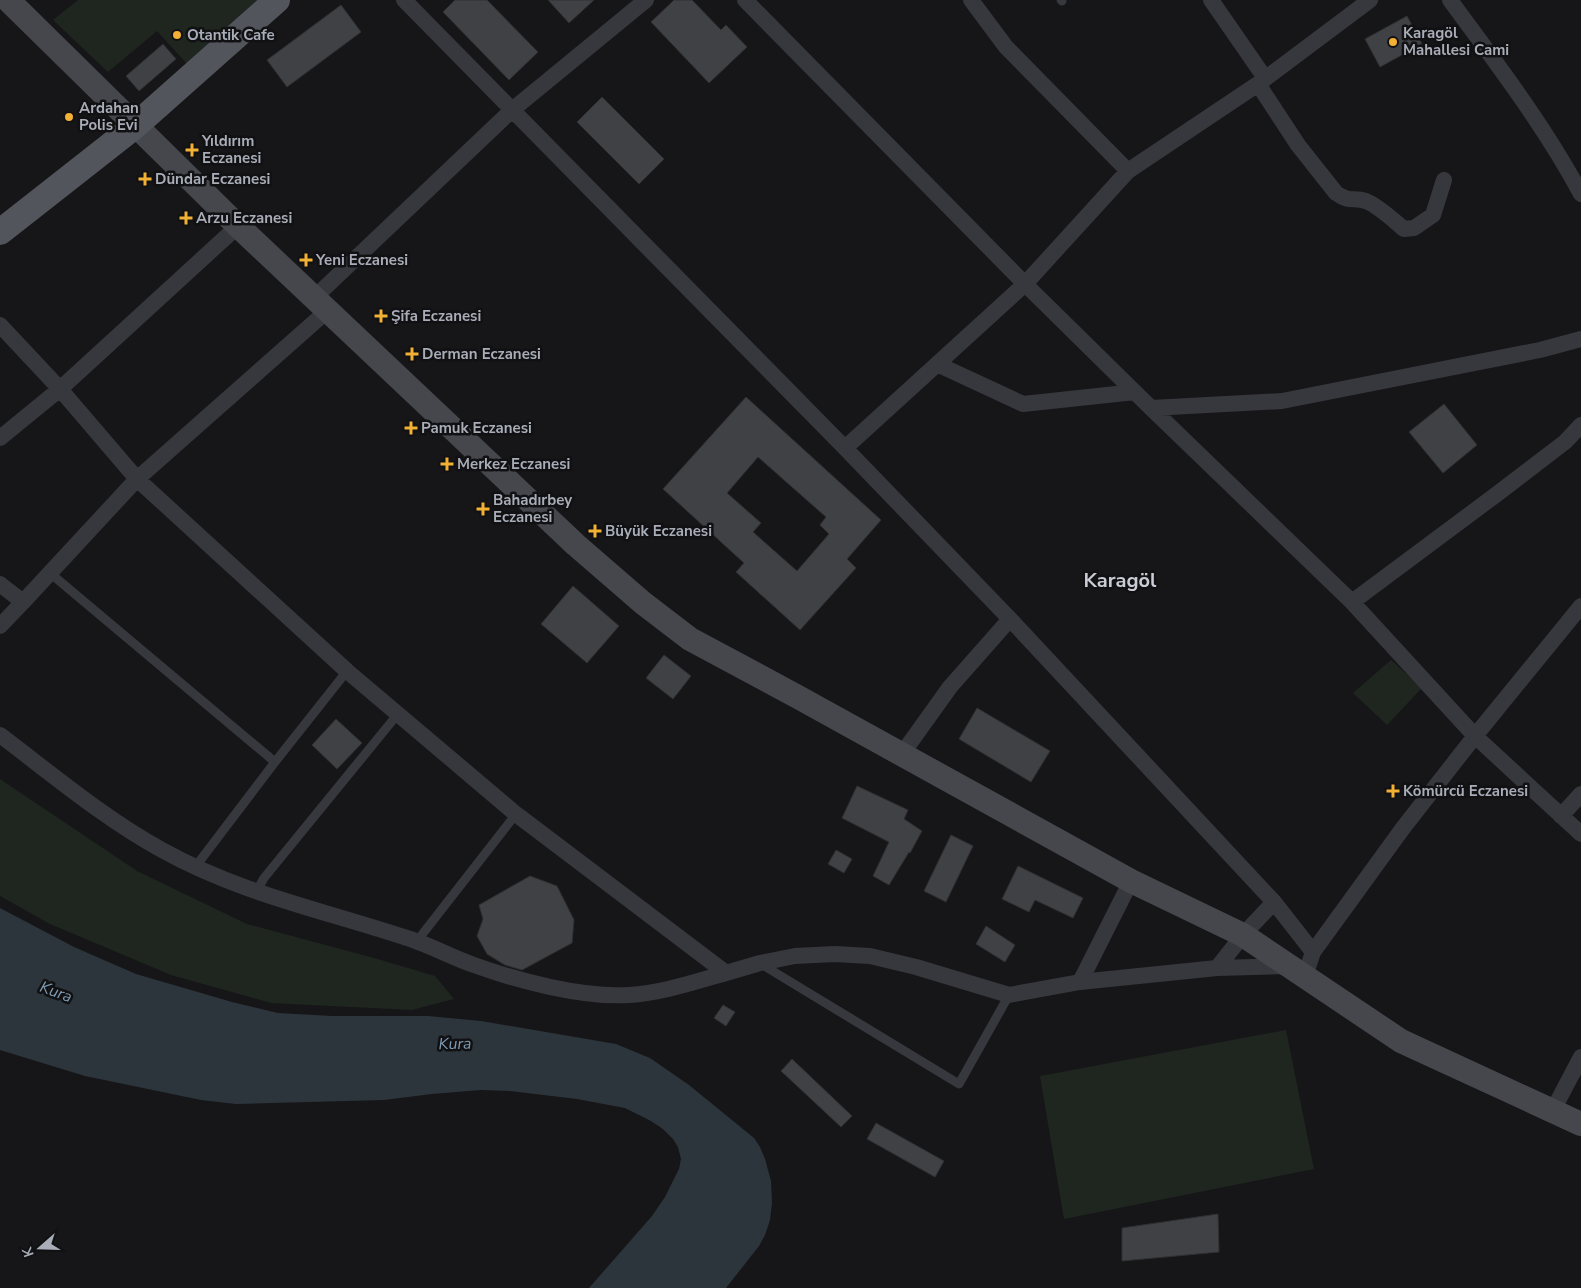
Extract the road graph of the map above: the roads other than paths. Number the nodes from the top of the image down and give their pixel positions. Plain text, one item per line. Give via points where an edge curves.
1 (8, 0) edge
2 (277, 0) edge
3 (404, 0) edge
4 (646, 0) edge
5 (745, 0) edge
6 (970, 0) edge
7 (1211, 0) edge
8 (1370, 0) edge
9 (1450, 0) edge
10 (1262, 81) junction
11 (512, 110) junction
12 (135, 126) junction
13 (1128, 171) junction
14 (1444, 180) dead end
15 (1581, 194) edge
16 (238, 226) junction
17 (0, 232) edge
18 (1024, 284) junction
19 (321, 305) junction
20 (0, 325) edge
21 (1581, 339) edge
22 (937, 364) junction
23 (60, 389) junction
24 (1134, 392) junction
25 (1151, 408) junction
26 (1581, 425) edge
27 (0, 438) edge
28 (845, 448) junction
29 (137, 480) junction
30 (50, 573) junction
31 (0, 584) edge
32 (23, 602) junction
33 (1352, 602) junction
34 (1581, 606) edge
35 (1010, 619) junction
36 (0, 626) edge
37 (347, 671) junction
38 (397, 715) junction
39 (0, 735) edge
40 (1475, 736) junction
41 (902, 754) junction
42 (275, 762) junction
43 (1581, 794) edge
44 (516, 814) junction
45 (1561, 816) junction
46 (1581, 834) edge
47 (196, 866) junction
48 (1130, 881) junction
49 (256, 892) junction
50 (1274, 902) junction
51 (1243, 935) junction
52 (417, 941) junction
53 (1313, 952) junction
54 (760, 963) junction
55 (1217, 968) junction
56 (1297, 971) junction
57 (726, 973) junction
58 (1080, 982) junction
59 (1009, 994) junction
60 (1581, 1057) edge
61 (1552, 1112) junction
62 (1581, 1124) edge

1 - 12 main road
2 - 12 main road
3 - 11 street
4 - 11 street
5 - 18 street
6 - 13 street via 1006,47
7 - 10 street
8 - 10 street
9 - 15 street via 1510,82
10 - 13 street
10 - 14 street via 1298,145 1336,193 1344,198 1366,201 1404,229 1410,229 1436,212
11 - 19 street
11 - 28 street
12 - 16 main road
12 - 17 main road
13 - 18 street
16 - 19 main road
16 - 23 street
18 - 22 street
18 - 24 street
19 - 29 street
19 - 41 main road via 576,545 643,603 690,639
20 - 23 street
21 - 25 street via 1540,350 1282,400
22 - 24 street via 1023,404
22 - 28 street
23 - 27 street
23 - 29 street
24 - 25 street
25 - 33 street
26 - 33 street via 1497,494
28 - 35 street
29 - 30 street
29 - 37 street
30 - 32 street
30 - 42 lane
31 - 32 street
32 - 36 street
33 - 40 street
34 - 40 street
35 - 41 street via 950,687
35 - 50 street
37 - 38 street
37 - 42 lane
38 - 44 street
38 - 49 lane
39 - 47 street via 118,823
40 - 45 street
40 - 53 street
41 - 48 main road
42 - 47 lane
43 - 45 street
44 - 52 lane
44 - 57 street
45 - 46 street
47 - 49 street
48 - 51 main road
48 - 58 street
49 - 52 street
50 - 51 street
50 - 53 street
51 - 55 street
51 - 56 main road
52 - 57 street via 472,965 516,979 594,994 629,995 661,991
53 - 56 street
54 - 57 street
54 - 59 street via 803,956 870,956
54 - 59 lane via 959,1084
55 - 56 street
55 - 58 street
56 - 61 main road via 1401,1041
58 - 59 street
60 - 61 street
61 - 62 main road

